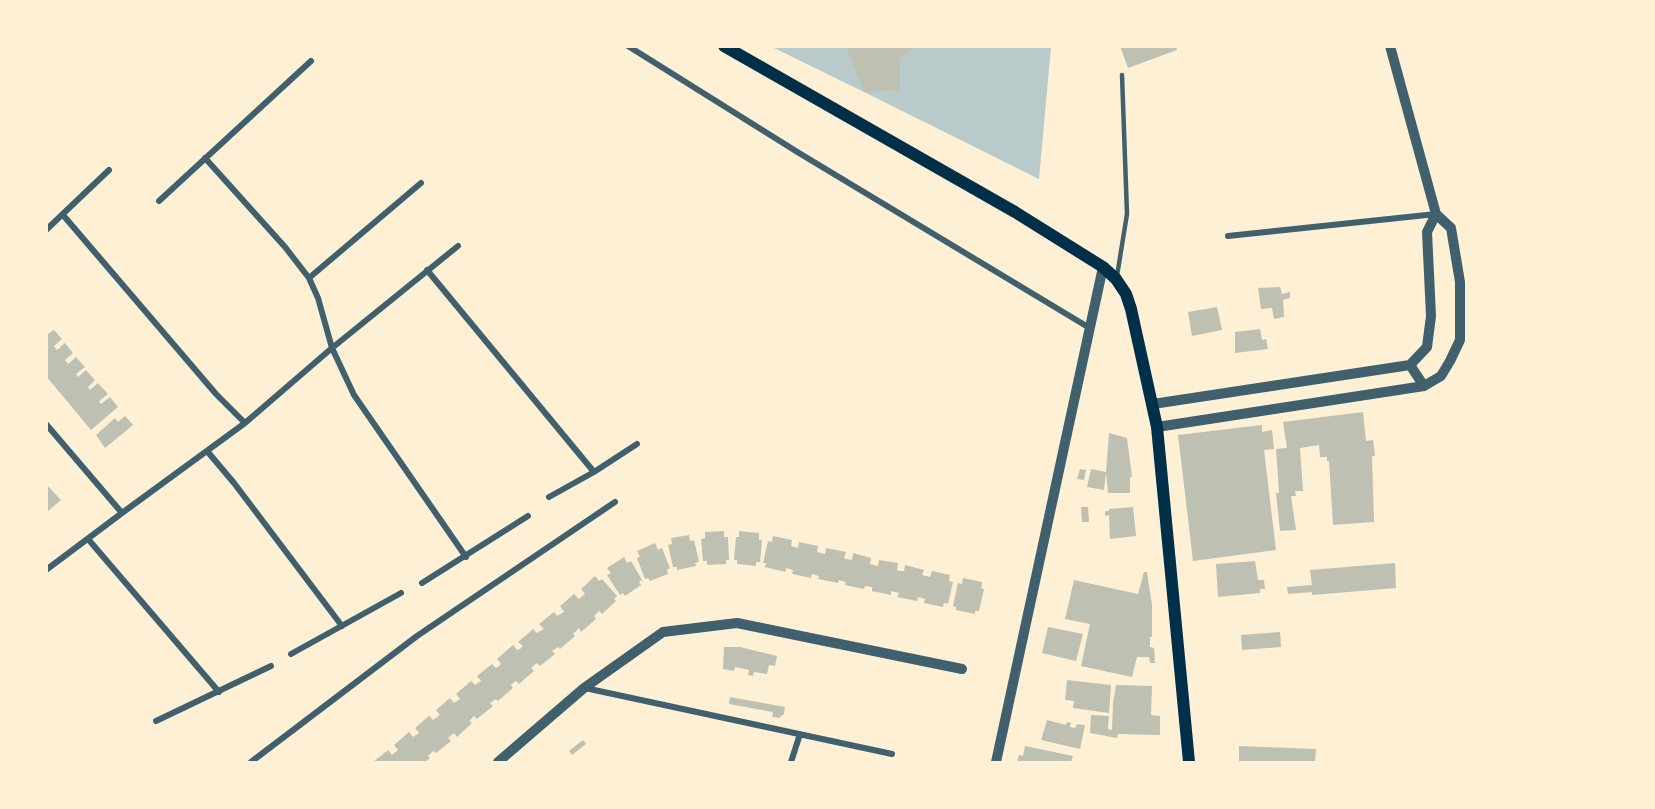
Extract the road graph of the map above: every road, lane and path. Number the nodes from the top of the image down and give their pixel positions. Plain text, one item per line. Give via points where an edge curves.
1 (628, 46) edge
2 (724, 46) edge
3 (1390, 46) edge
4 (311, 60) dead end
5 (1122, 75) dead end
6 (205, 158) junction
7 (109, 170) dead end
8 (421, 183) dead end
9 (159, 201) dead end
10 (1436, 214) junction
11 (63, 215) junction
12 (46, 230) edge
13 (1228, 236) dead end
14 (458, 246) dead end
15 (1103, 267) junction
16 (427, 270) junction
17 (309, 278) junction
18 (1116, 279) junction
19 (1088, 327) junction
20 (332, 348) junction
21 (1410, 365) junction
22 (1424, 386) junction
23 (1153, 404) junction
24 (46, 423) edge
25 (245, 423) junction
26 (1157, 427) junction
27 (637, 444) dead end
28 (207, 451) junction
29 (594, 472) junction
30 (549, 497) dead end
31 (615, 502) dead end
32 (122, 513) junction
33 (528, 516) dead end
34 (88, 539) junction
35 (466, 557) junction
36 (46, 570) edge
37 (422, 583) dead end
38 (402, 593) dead end
39 (342, 626) junction
40 (291, 654) dead end
41 (271, 666) dead end
42 (962, 669) dead end
43 (584, 688) junction
44 (219, 693) junction
45 (156, 721) dead end
46 (800, 734) junction
47 (892, 754) dead end
48 (251, 762) edge
49 (498, 762) edge
50 (791, 762) edge
51 (996, 762) edge
52 (1189, 762) edge

1 - 19 street
2 - 15 main road via 1016,212
3 - 10 street
4 - 6 street
5 - 18 lane via 1127,214
6 - 9 street
6 - 17 street
7 - 11 street
8 - 17 street
10 - 13 street
10 - 21 street via 1426,232 1431,316 1427,347
10 - 22 street via 1451,228 1460,282 1460,340 1441,376
11 - 12 street
11 - 25 street
14 - 16 street
15 - 18 main road
15 - 19 street
16 - 20 street
16 - 29 street
17 - 20 street
18 - 23 main road via 1131,309
19 - 51 street
20 - 25 street
20 - 35 street via 354,395
21 - 22 street
21 - 23 street
22 - 26 street
23 - 26 main road
24 - 32 street
25 - 28 street
26 - 52 main road
27 - 29 street
28 - 32 street
28 - 39 street
29 - 30 street
31 - 48 street via 417,636
32 - 34 street
33 - 35 street
34 - 36 street
34 - 44 street
35 - 37 street
38 - 39 street
39 - 40 street
41 - 44 street
42 - 43 street via 737,622 663,632
43 - 46 street
43 - 49 street
44 - 45 street
46 - 47 street
46 - 50 street

